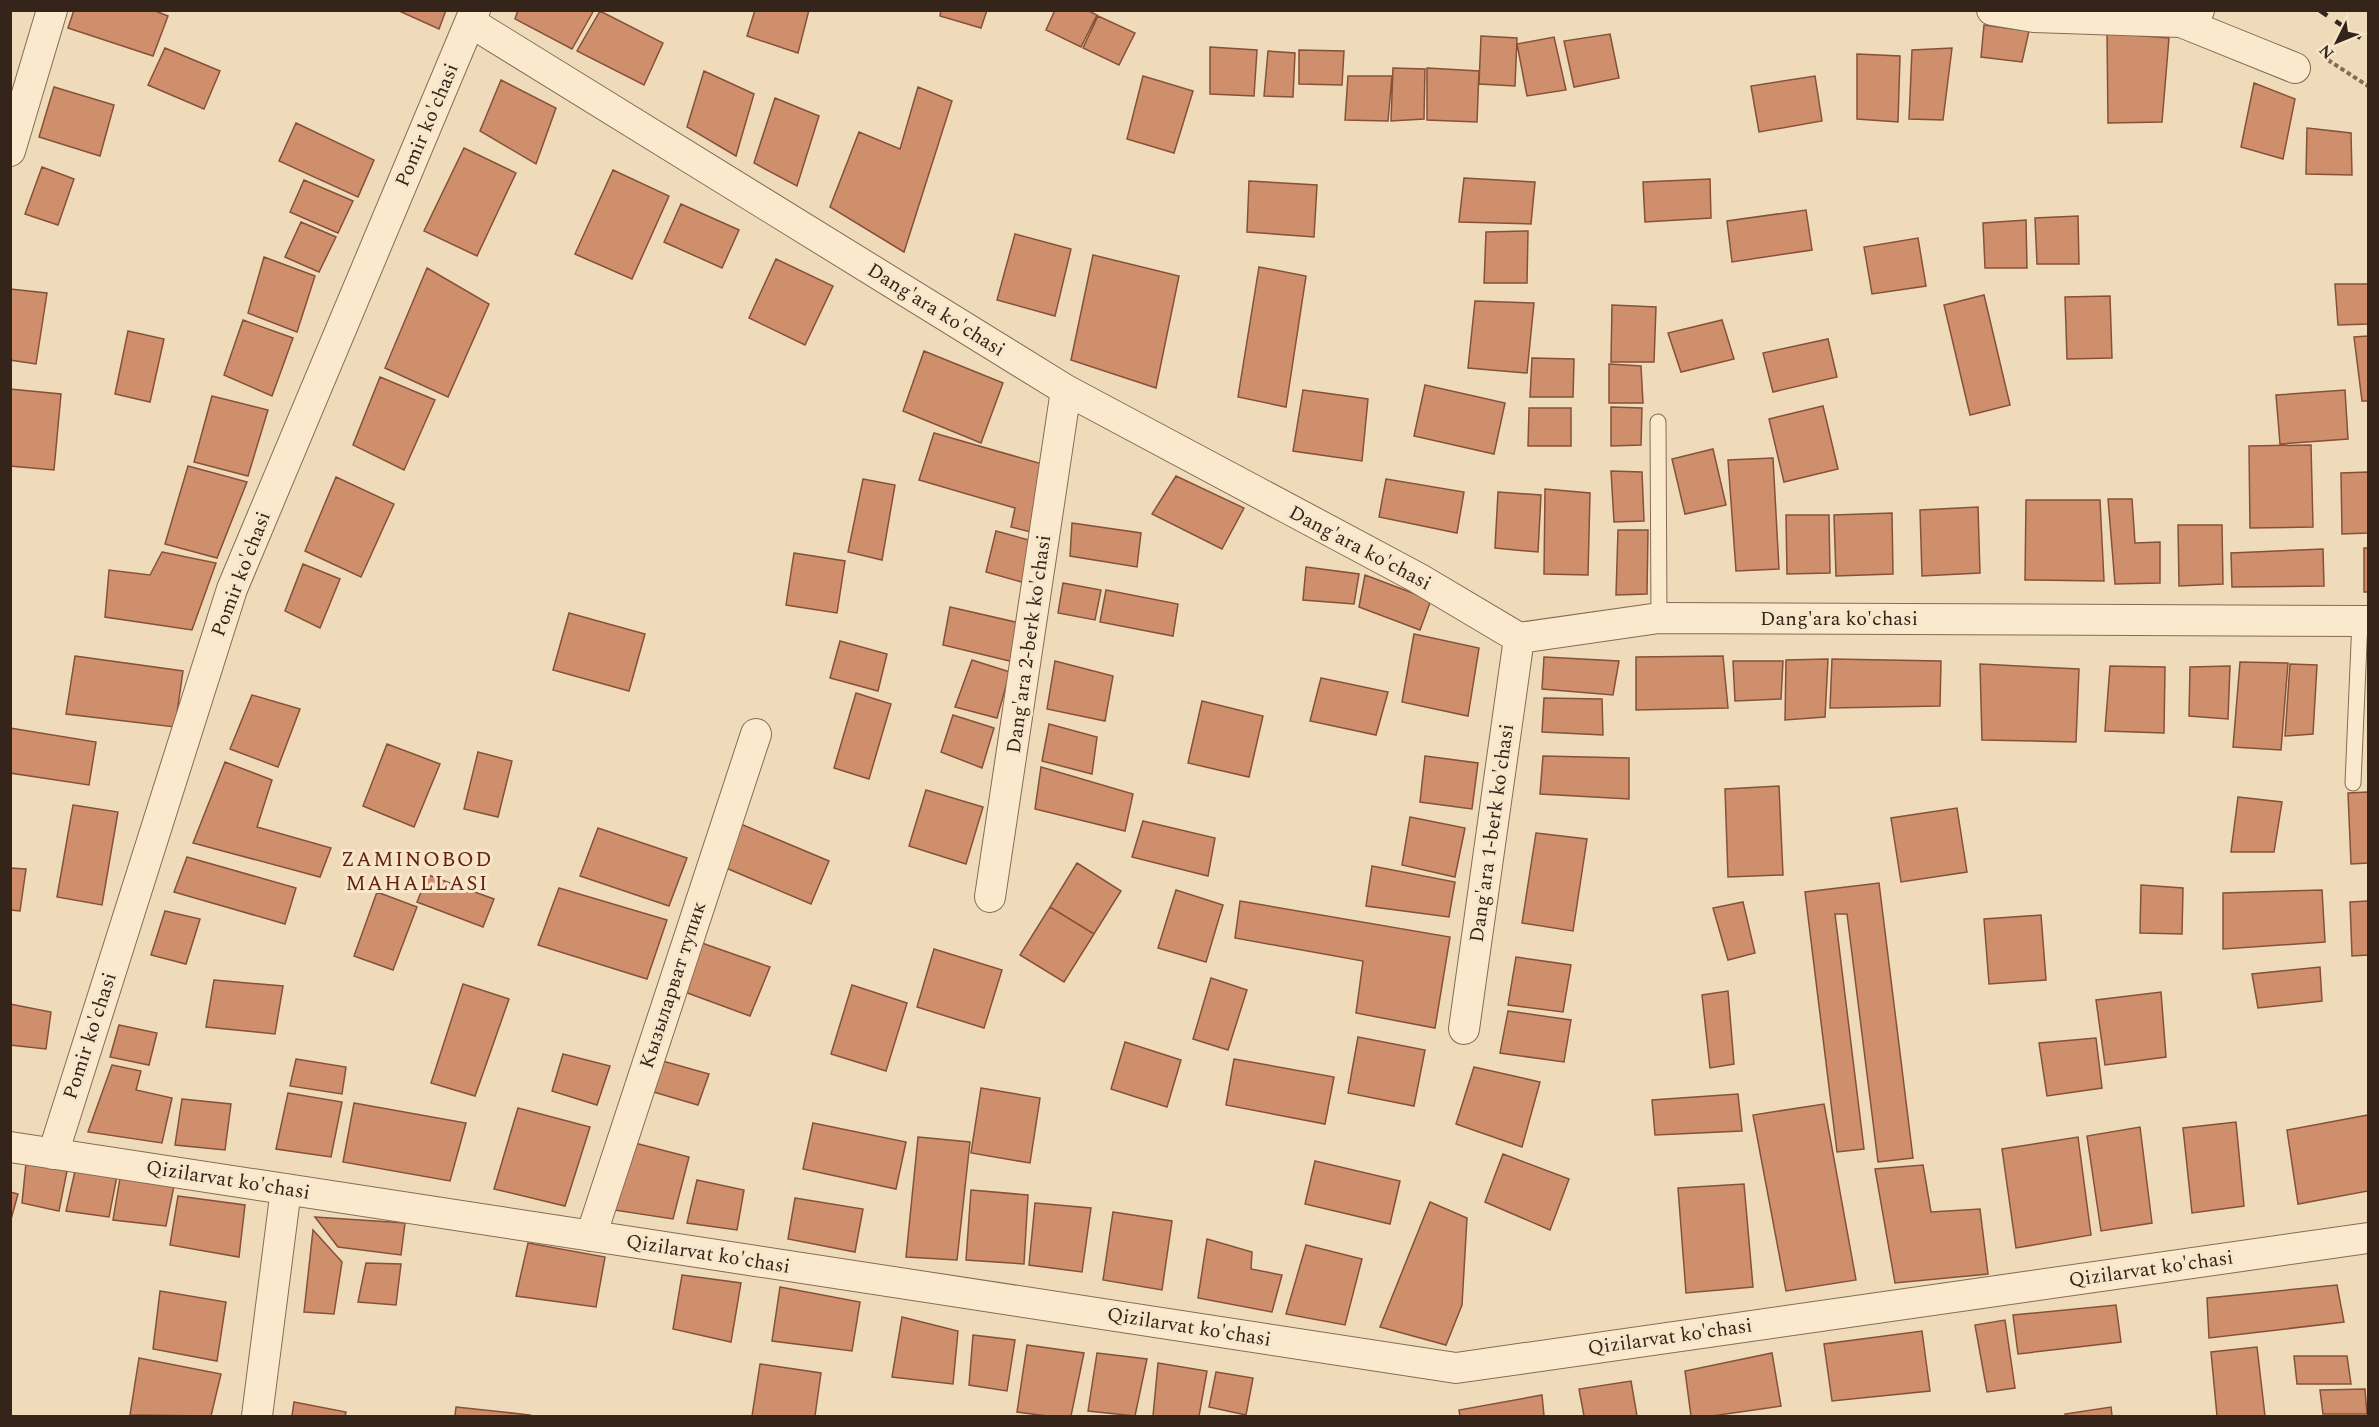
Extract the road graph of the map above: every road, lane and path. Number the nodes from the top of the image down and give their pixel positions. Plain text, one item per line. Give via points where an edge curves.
1 (52, 10) edge
2 (1992, 10) edge
3 (472, 16) edge
4 (2190, 16) edge
5 (2295, 68) dead end
6 (10, 152) edge
7 (1066, 390) junction
8 (1658, 422) dead end
9 (1659, 618) junction
10 (2364, 621) edge
11 (1519, 638) junction
12 (756, 734) dead end
13 (2353, 783) dead end
14 (990, 897) dead end
15 (1464, 1029) dead end
16 (10, 1147) edge
17 (53, 1154) junction
18 (286, 1189) junction
19 (591, 1236) junction
20 (2368, 1238) edge
21 (257, 1416) edge

1 - 6 street
2 - 4 street via 2034,17
3 - 7 street, Dang'ara ko'chasi
3 - 17 street, Pomir ko'chasi via 232,589
4 - 5 street
7 - 11 street, Dang'ara ko'chasi via 1418,578
7 - 14 street, Dang'ara 2-berk ko'chasi
8 - 9 lane
9 - 10 street, Dang'ara ko'chasi
9 - 11 street, Dang'ara ko'chasi
10 - 13 lane
11 - 15 street, Dang'ara 1-berk ko'chasi
12 - 19 street, Кызыларват тупик
16 - 17 street, Qizilarvat ko'chasi
17 - 18 street, Qizilarvat ko'chasi
18 - 19 street, Qizilarvat ko'chasi
18 - 21 street
19 - 20 street, Qizilarvat ko'chasi via 1456,1368

